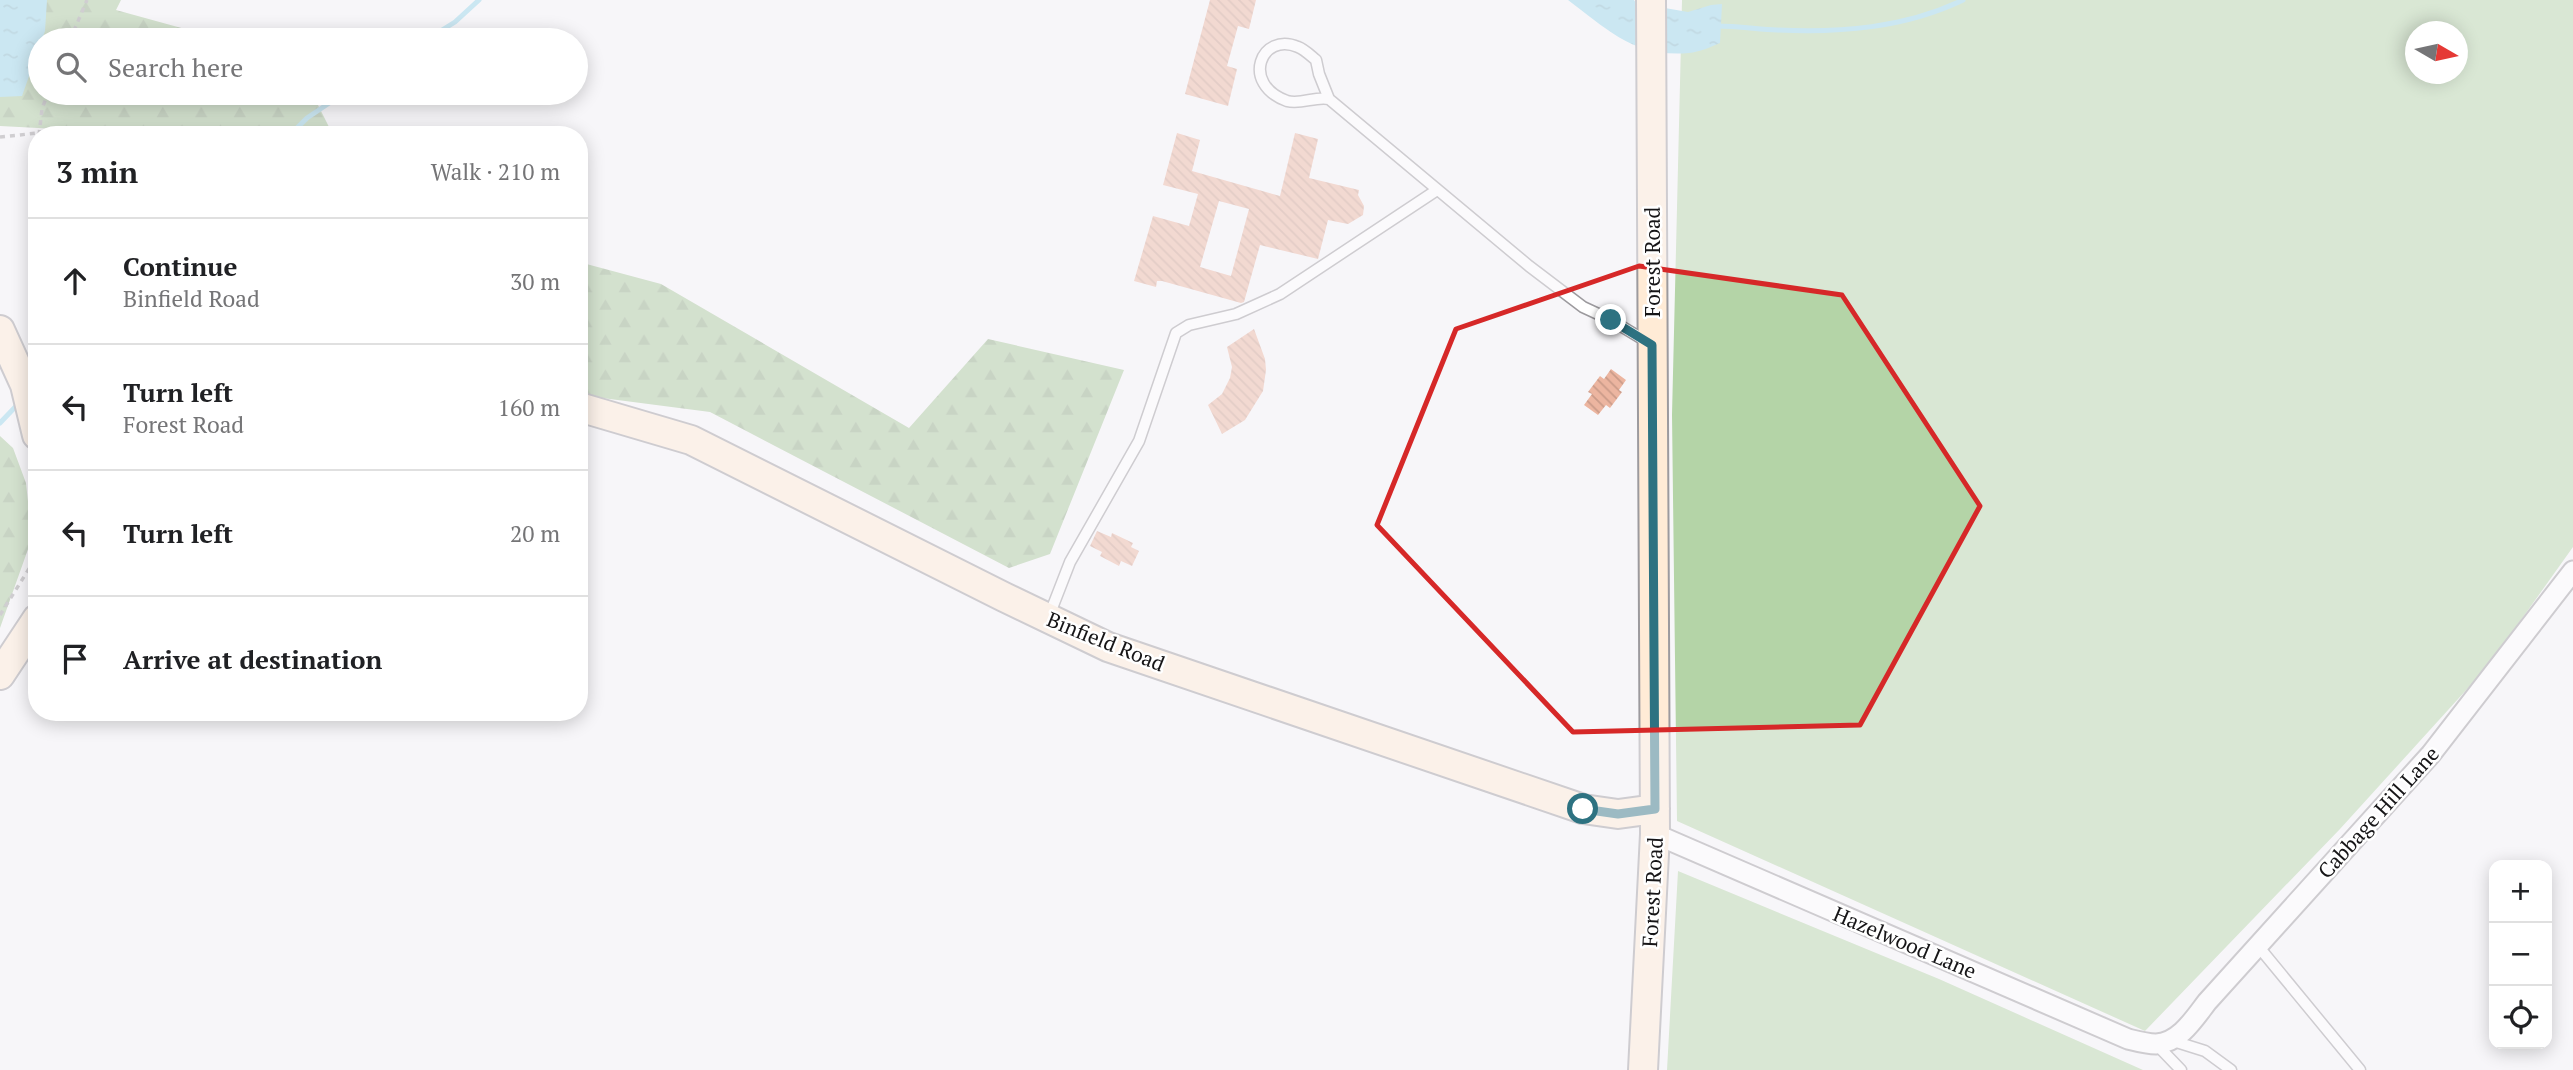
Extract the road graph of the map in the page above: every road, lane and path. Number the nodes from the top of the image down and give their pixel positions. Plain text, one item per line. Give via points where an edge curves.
1 (87, 0) edge
2 (1651, 0) edge
3 (75, 28) edge
4 (1329, 99) junction
5 (44, 105) edge
6 (39, 126) edge
7 (28, 135) edge
8 (0, 137) edge
9 (1437, 190) junction
10 (0, 330) edge
11 (1652, 345) junction
12 (28, 397) edge
13 (588, 410) edge
14 (28, 570) edge
15 (2573, 571) edge
16 (0, 615) edge
17 (1048, 618) junction
18 (28, 633) edge
19 (0, 675) edge
20 (1655, 821) junction
21 (2258, 946) junction
22 (2163, 1042) junction
23 (1643, 1070) edge
24 (2180, 1070) edge
25 (2231, 1070) edge
26 (2360, 1070) edge

1 - 3 path
2 - 11 main road, Forest Road
4 - 4 lane via 1295,103 1269,93 1259,66 1271,47 1298,47 1316,60
4 - 9 lane
5 - 6 path
7 - 8 path
9 - 11 lane via 1583,307
9 - 17 lane via 1280,293 1236,314 1189,325 1176,333 1139,441 1070,562
10 - 12 main road
11 - 20 main road, Forest Road
13 - 17 main road, Binfield Road via 691,440
14 - 16 path
15 - 21 street, Cabbage Hill Lane via 2431,754
17 - 20 main road, Binfield Road via 1108,647 1583,809
18 - 19 main road
20 - 22 street, Hazelwood Lane via 2128,1039
20 - 23 main road, Forest Road
21 - 22 street, Cabbage Hill Lane via 2183,1031
21 - 26 lane
22 - 24 lane
22 - 25 lane via 2205,1051

